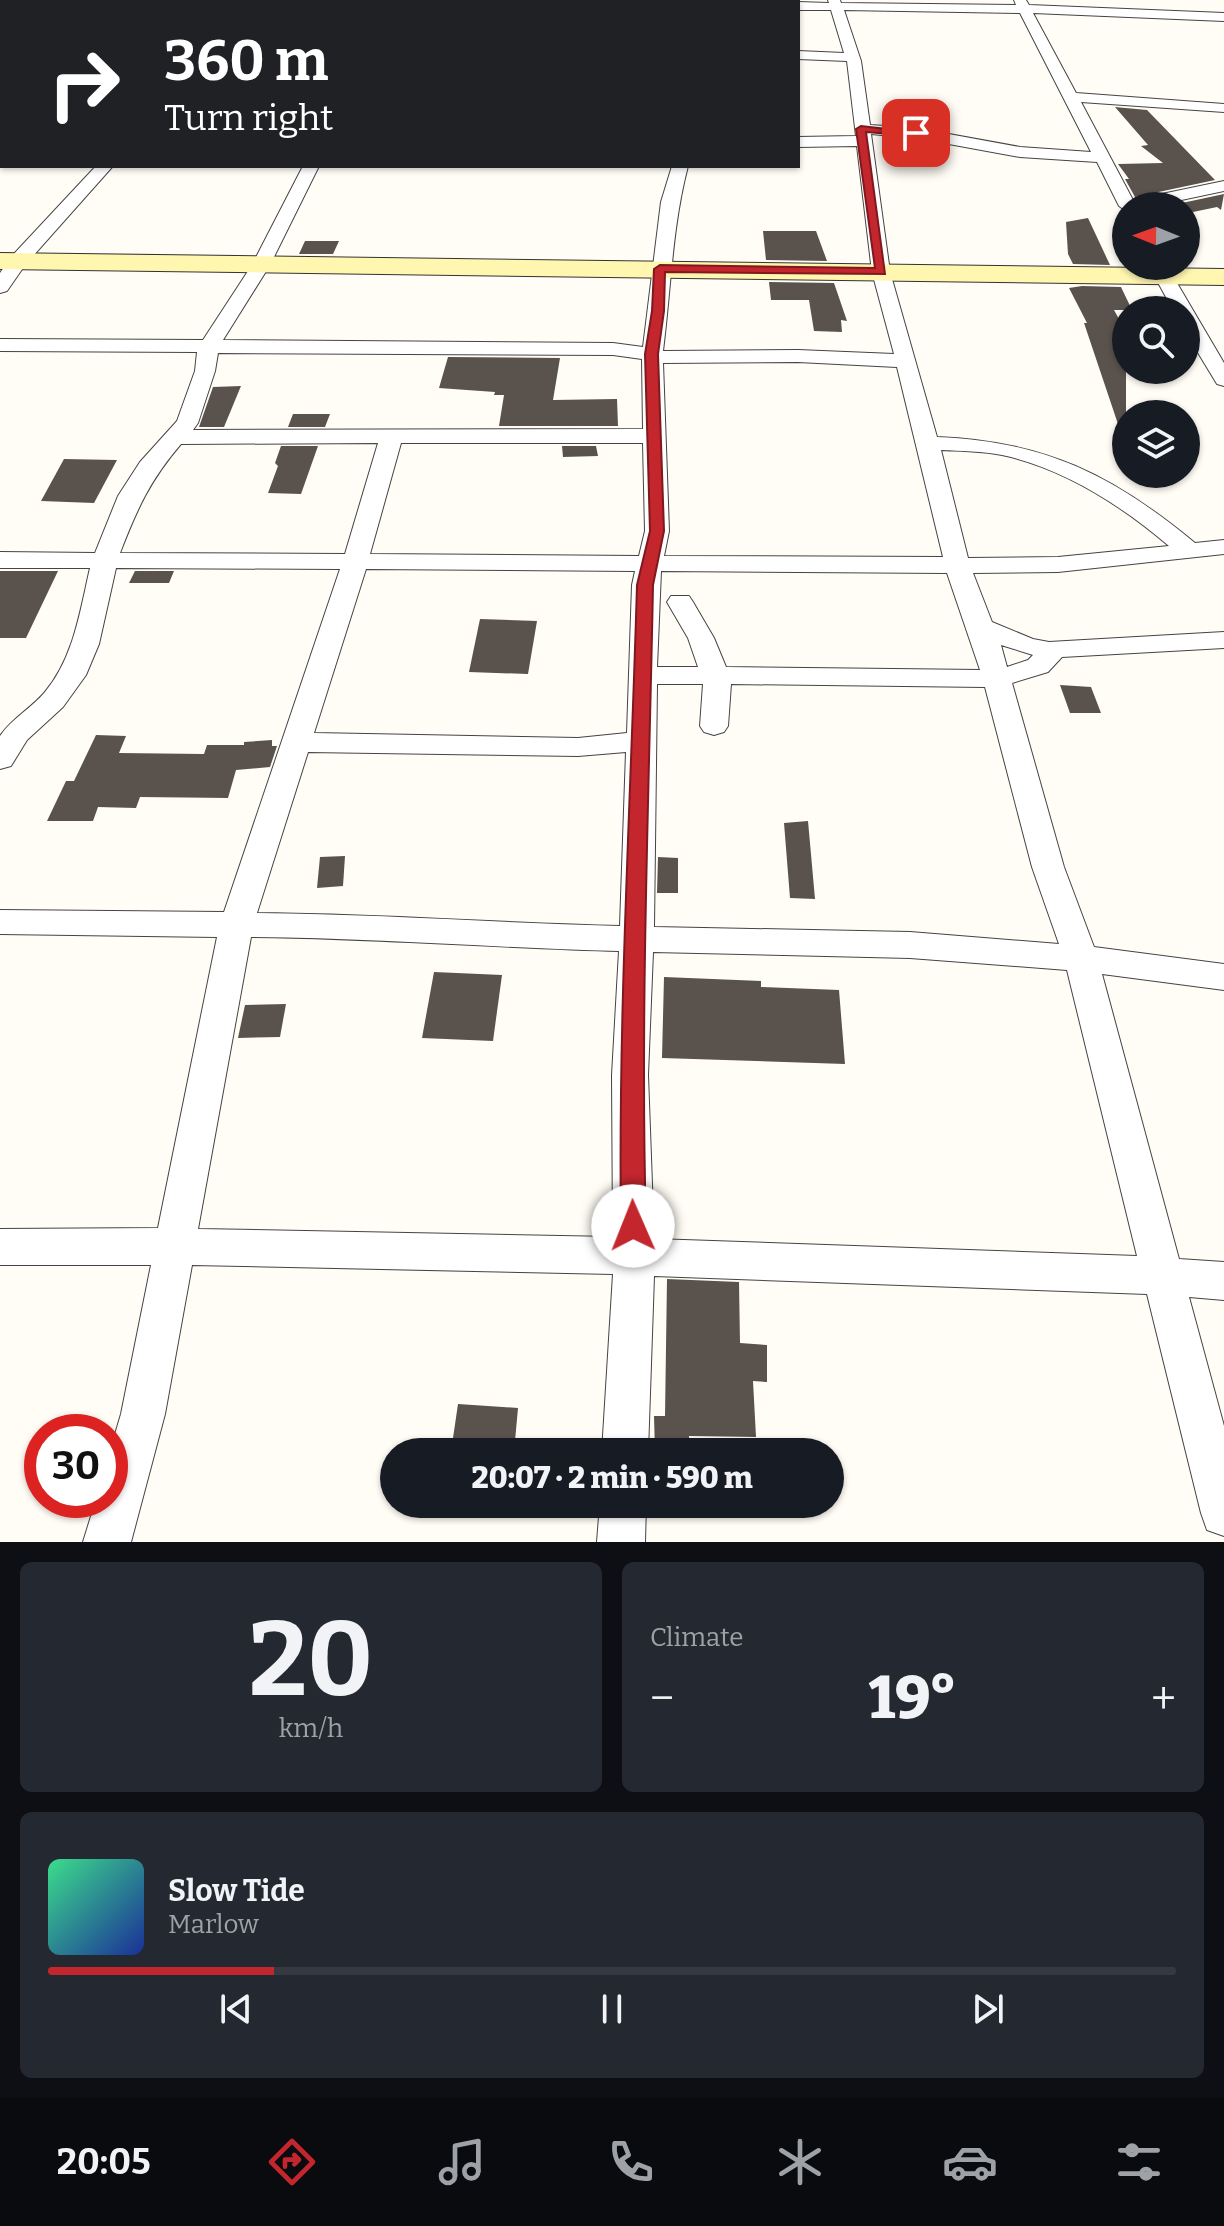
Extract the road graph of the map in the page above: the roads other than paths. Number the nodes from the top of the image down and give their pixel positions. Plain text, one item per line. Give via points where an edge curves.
1 (1109, 0) edge
2 (834, 4) edge
3 (1023, 4) edge
4 (800, 6) edge
5 (1096, 10) junction
6 (1224, 17) edge
7 (800, 55) edge
8 (852, 57) junction
9 (1071, 97) junction
10 (1224, 108) edge
11 (862, 135) junction
12 (800, 142) edge
13 (1101, 157) junction
14 (103, 168) edge
15 (310, 168) edge
16 (679, 168) edge
17 (1224, 186) edge
18 (1120, 192) edge
19 (1195, 192) edge
20 (9, 261) edge
21 (261, 265) junction
22 (660, 269) junction
23 (1112, 271) edge
24 (881, 272) junction
25 (1200, 275) edge
26 (1224, 277) edge
27 (0, 287) edge
28 (1200, 340) edge
29 (0, 345) edge
30 (208, 348) junction
31 (652, 356) junction
32 (906, 361) junction
33 (1224, 380) edge
34 (654, 436) junction
35 (174, 437) junction
36 (391, 438) junction
37 (928, 443) junction
38 (1224, 547) edge
39 (1189, 550) junction
40 (105, 559) junction
41 (0, 560) edge
42 (356, 560) junction
43 (651, 562) junction
44 (957, 565) junction
45 (680, 602) dead end
46 (980, 627) junction
47 (1224, 640) edge
48 (1054, 650) junction
49 (644, 675) junction
50 (716, 676) junction
51 (996, 679) junction
52 (714, 726) dead end
53 (641, 741) junction
54 (296, 742) junction
55 (4, 747) edge
56 (0, 922) edge
57 (236, 925) junction
58 (635, 940) junction
59 (1081, 958) junction
60 (1224, 977) edge
61 (178, 1246) junction
62 (0, 1247) edge
63 (634, 1257) junction
64 (1161, 1276) junction
65 (1224, 1281) edge
66 (626, 1438) edge
67 (1224, 1513) edge
68 (622, 1518) edge
69 (107, 1542) edge
70 (621, 1542) edge

1 - 5 street
2 - 3 street
2 - 4 street
2 - 8 street
3 - 5 street
3 - 9 street
5 - 6 street
7 - 8 street
8 - 11 street
9 - 10 street
9 - 13 street
11 - 12 street
11 - 13 street via 916,133 1020,152
11 - 24 street
13 - 18 street
14 - 20 street
15 - 21 street
16 - 22 street
17 - 19 street
20 - 21 street
20 - 27 street
21 - 22 street
21 - 30 street
22 - 24 street
22 - 31 street
23 - 24 street
24 - 32 street
25 - 26 street
28 - 33 street
29 - 30 street
30 - 31 street via 613,349
30 - 35 street via 194,409
31 - 32 street
31 - 34 street
32 - 37 street
34 - 36 street
34 - 43 street via 657,531
35 - 36 street
35 - 40 street via 130,496
36 - 42 street
37 - 39 street via 993,447 1040,460 1131,504
37 - 44 street
38 - 39 street
39 - 44 street via 1066,565
40 - 41 street
40 - 42 street
40 - 55 street via 85,644 72,675 53,701
42 - 43 street
42 - 54 street
43 - 44 street
43 - 49 street via 645,585
44 - 46 street
45 - 50 street
46 - 48 street via 1026,646
46 - 51 street
47 - 48 street
48 - 51 street via 1038,666
49 - 50 street
49 - 53 street
50 - 51 street
50 - 52 street
51 - 59 street via 1048,867
53 - 54 street via 578,747
53 - 58 street
54 - 57 street
56 - 57 street
57 - 58 street
57 - 61 street
58 - 59 street via 910,945
58 - 63 street via 630,1075
59 - 60 street
59 - 64 street
61 - 62 street
61 - 63 street
61 - 69 street via 143,1414
63 - 64 street
63 - 66 street
64 - 65 street
64 - 67 street
68 - 70 street

